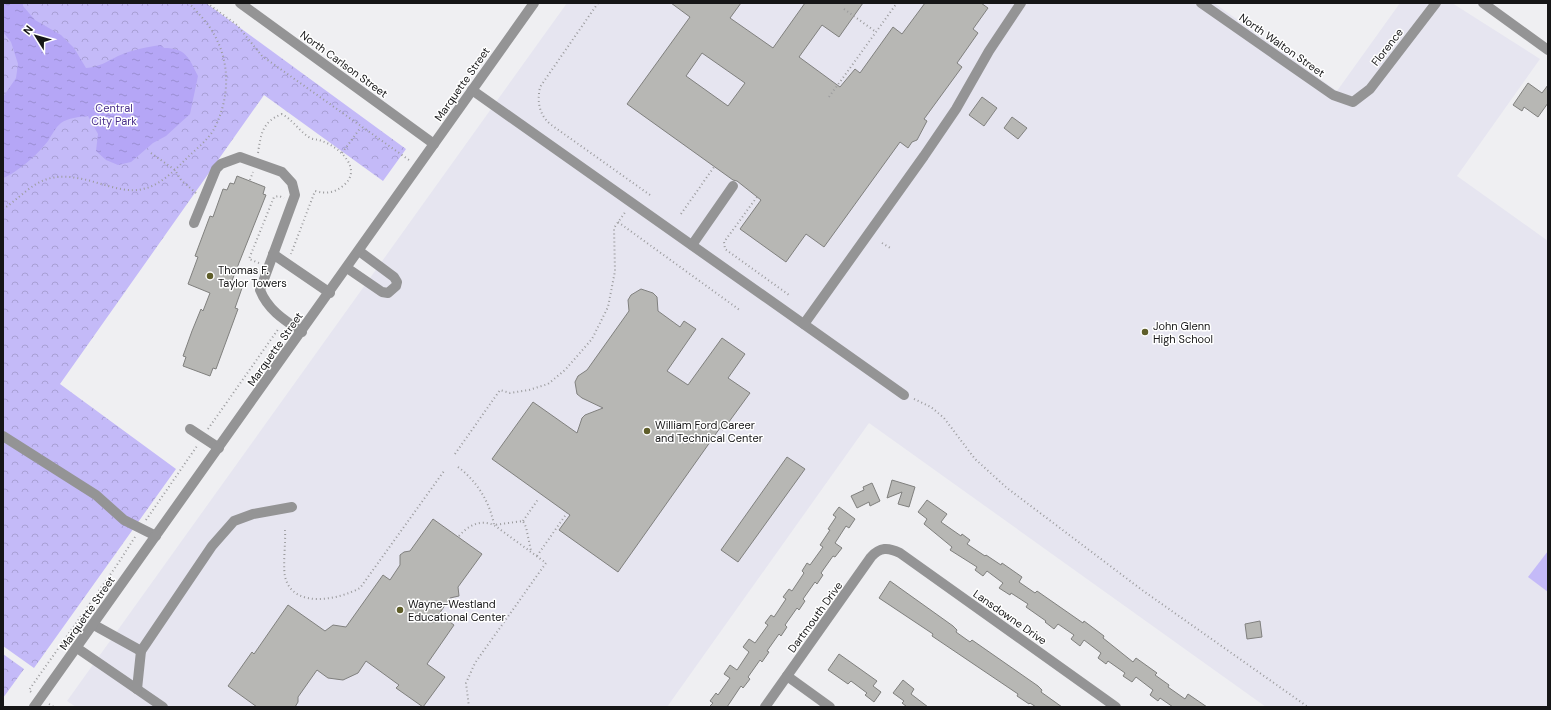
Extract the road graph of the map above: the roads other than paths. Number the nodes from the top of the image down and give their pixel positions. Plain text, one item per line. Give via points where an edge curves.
1 (240, 3) edge
2 (534, 3) edge
3 (1022, 3) edge
4 (1201, 3) edge
5 (1436, 3) edge
6 (1483, 3) edge
7 (1548, 50) edge
8 (472, 90) junction
9 (1353, 102) joint
10 (434, 144) junction
11 (733, 186) dead end
12 (194, 223) dead end
13 (692, 245) junction
14 (359, 251) junction
15 (273, 254) junction
16 (347, 268) junction
17 (330, 292) junction
18 (804, 324) junction
19 (302, 332) junction
20 (904, 395) road end
21 (190, 429) dead end
22 (3, 436) edge
23 (219, 448) junction
24 (292, 507) dead end
25 (156, 536) junction
26 (889, 549) joint
27 (94, 625) junction
28 (77, 648) junction
29 (141, 651) junction
30 (787, 676) junction
31 (136, 689) junction
32 (34, 707) edge
33 (163, 707) edge
34 (765, 707) edge
35 (830, 707) edge
36 (1116, 707) edge

1 - 10 street, North Carlson Street
2 - 8 street, Marquette Street
3 - 18 street via 989,51 956,109
4 - 9 street, North Walton Street via 1333,95
5 - 9 street, Florence via 1370,89
6 - 7 street
8 - 10 street, Marquette Street
8 - 13 street
10 - 14 street, Marquette Street
11 - 13 street
12 - 15 street via 210,181 221,164 240,157 282,172 292,183 295,195
13 - 18 street
14 - 16 street, Marquette Street
14 - 16 street via 394,277 396,286 388,293 382,292
15 - 17 street
15 - 19 street via 260,290 275,313
16 - 17 street, Marquette Street
17 - 19 street, Marquette Street
18 - 20 street
19 - 23 street, Marquette Street
21 - 23 street
22 - 25 street via 96,495 124,520
23 - 25 street, Marquette Street
24 - 29 street via 253,514 234,521 212,546
25 - 27 street, Marquette Street
26 - 30 street, Dartmouth Drive via 881,549 871,557
26 - 36 street, Lansdowne Drive via 900,553
27 - 28 street, Marquette Street
27 - 29 street
28 - 31 street
28 - 32 street, Marquette Street
29 - 31 street
30 - 34 street, Dartmouth Drive
30 - 35 street
31 - 33 street

